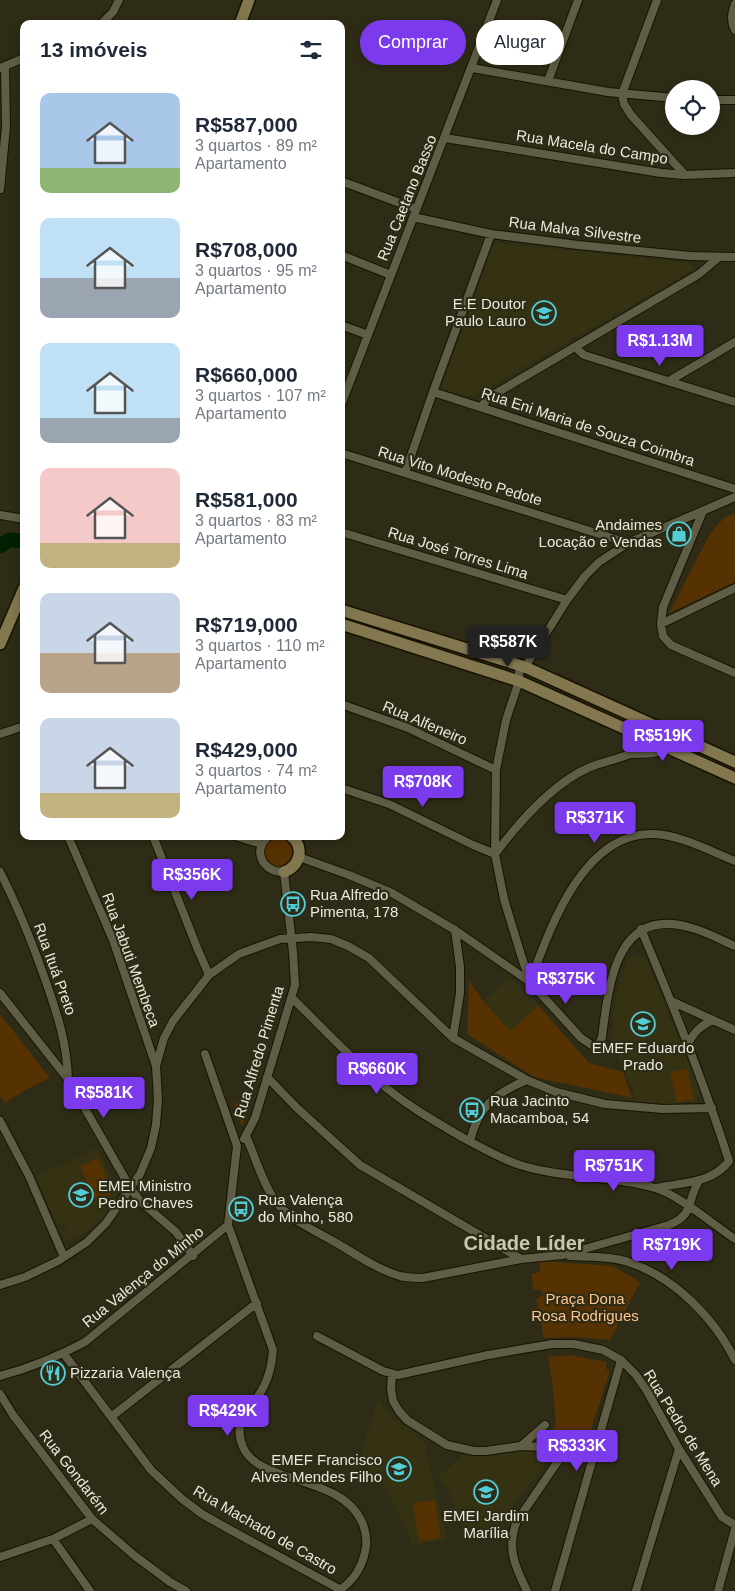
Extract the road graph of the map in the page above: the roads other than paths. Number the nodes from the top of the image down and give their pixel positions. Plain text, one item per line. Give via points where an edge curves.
1 (119, 0) edge
2 (249, 0) edge
3 (497, 0) edge
4 (578, 0) edge
5 (657, 0) edge
6 (735, 4) edge
7 (105, 20) edge
8 (242, 20) edge
9 (735, 30) edge
10 (20, 60) edge
11 (2, 67) edge
12 (472, 68) junction
13 (548, 81) junction
14 (622, 94) junction
15 (665, 97) edge
16 (720, 100) edge
17 (735, 100) edge
18 (445, 138) junction
19 (735, 173) edge
20 (685, 174) junction
21 (345, 183) edge
22 (0, 189) edge
23 (416, 209) junction
24 (412, 218) junction
25 (491, 234) junction
26 (345, 257) edge
27 (735, 257) edge
28 (718, 258) junction
29 (391, 274) junction
30 (345, 326) edge
31 (368, 335) junction
32 (735, 342) edge
33 (576, 347) junction
34 (669, 381) junction
35 (433, 392) junction
36 (345, 393) edge
37 (735, 402) edge
38 (482, 406) junction
39 (345, 454) edge
40 (405, 474) junction
41 (735, 489) edge
42 (735, 497) edge
43 (703, 511) junction
44 (0, 516) edge
45 (20, 518) edge
46 (345, 533) edge
47 (628, 543) junction
48 (734, 589) edge
49 (567, 600) junction
50 (19, 609) edge
51 (345, 611) edge
52 (661, 624) junction
53 (345, 625) edge
54 (0, 644) edge
55 (525, 667) junction
56 (735, 673) edge
57 (519, 681) junction
58 (345, 705) edge
59 (20, 727) edge
60 (659, 727) junction
61 (0, 734) edge
62 (678, 736) junction
63 (651, 740) junction
64 (669, 748) junction
65 (631, 754) junction
66 (735, 762) edge
67 (496, 770) junction
68 (735, 778) edge
69 (345, 789) edge
70 (70, 840) edge
71 (155, 840) edge
72 (248, 840) edge
73 (266, 840) edge
74 (294, 840) edge
75 (262, 844) junction
76 (495, 854) junction
77 (299, 857) junction
78 (735, 861) edge
79 (0, 872) edge
80 (284, 872) junction
81 (641, 929) junction
82 (455, 930) junction
83 (290, 937) junction
84 (735, 946) edge
85 (210, 975) junction
86 (530, 982) junction
87 (0, 993) edge
88 (292, 998) junction
89 (671, 1001) junction
90 (713, 1020) junction
91 (735, 1030) edge
92 (453, 1038) junction
93 (688, 1044) junction
94 (204, 1054) dead end
95 (156, 1066) junction
96 (267, 1078) junction
97 (68, 1079) junction
98 (527, 1080) junction
99 (712, 1108) junction
100 (0, 1120) edge
101 (246, 1136) junction
102 (470, 1141) junction
103 (238, 1146) junction
104 (732, 1161) edge
105 (699, 1181) junction
106 (656, 1188) junction
107 (131, 1189) junction
108 (689, 1207) junction
109 (228, 1225) junction
110 (735, 1239) edge
111 (563, 1255) junction
112 (193, 1256) junction
113 (64, 1257) junction
114 (521, 1258) junction
115 (0, 1284) edge
116 (257, 1303) junction
117 (317, 1336) dead end
118 (64, 1354) junction
119 (622, 1360) junction
120 (735, 1360) edge
121 (392, 1374) junction
122 (0, 1376) edge
123 (0, 1394) edge
124 (111, 1417) junction
125 (545, 1425) dead end
126 (520, 1446) junction
127 (568, 1448) junction
128 (679, 1449) junction
129 (595, 1451) junction
130 (92, 1520) junction
131 (735, 1527) edge
132 (53, 1539) junction
133 (0, 1558) edge
134 (339, 1590) edge
135 (90, 1591) edge
136 (186, 1591) edge
137 (528, 1591) edge
138 (555, 1591) edge
139 (636, 1591) edge
140 (718, 1591) edge

1 - 7 street
2 - 8 main road
3 - 12 street, Rua Caetano Basso
4 - 13 street
5 - 14 street
6 - 9 street via 731,17
10 - 11 street
11 - 22 street via 6,127
12 - 13 street
12 - 18 street, Rua Caetano Basso
13 - 14 street
14 - 15 street
14 - 20 street via 631,115
16 - 17 street
18 - 20 street, Rua Macela do Campo via 661,173
18 - 23 street, Rua Caetano Basso
19 - 20 street, Rua Macela do Campo
21 - 23 street
23 - 24 street, Rua Caetano Basso
24 - 25 street, Rua Malva Silvestre
24 - 29 street, Rua Caetano Basso
25 - 28 street, Rua Malva Silvestre
25 - 35 street
26 - 29 street
27 - 28 street, Rua Malva Silvestre
28 - 33 street via 699,274
29 - 31 street, Rua Caetano Basso
30 - 31 street
31 - 36 street, Rua Caetano Basso
32 - 34 street
33 - 34 street via 584,355
33 - 38 street via 488,398
34 - 37 street
35 - 38 street, Rua Eni Maria de Souza Coimbra
35 - 40 street
38 - 41 street, Rua Eni Maria de Souza Coimbra
39 - 40 street, Rua Vito Modesto Pedote
40 - 47 street, Rua Vito Modesto Pedote
42 - 43 street
43 - 47 street
43 - 52 street via 663,607
44 - 45 street
46 - 49 street, Rua José Torres Lima
47 - 49 street via 599,562
48 - 52 street
49 - 55 street
50 - 54 main road
51 - 55 main road
52 - 56 street via 663,636 671,644
53 - 57 main road
55 - 57 street via 526,676
55 - 60 main road
57 - 63 main road
57 - 67 street via 506,720
58 - 67 street, Rua Alfeneiro via 408,728
59 - 61 street
60 - 62 main road
60 - 63 street
62 - 64 street
62 - 66 main road
63 - 64 main road
63 - 65 street
64 - 65 street via 656,753
64 - 68 main road
65 - 76 street via 587,769 559,787 517,824
67 - 76 street
69 - 76 street via 389,804
70 - 95 street, Rua Jabuti Membeca via 113,940
71 - 85 street
72 - 75 street
73 - 75 street
74 - 77 main road via 298,844
75 - 80 street via 260,856 263,862 272,871
76 - 86 street via 504,899
77 - 80 main road via 294,866
77 - 82 street via 392,893
78 - 86 street via 669,836 636,835 622,839 606,849 579,878 557,914
79 - 97 street, Rua Ituá Preto via 34,946 53,1000 64,1039
80 - 83 street, Rua Alfredo Pimenta
81 - 84 street via 675,924
81 - 86 street via 628,941 615,967 599,1044 589,1045 580,1038
81 - 89 street
82 - 86 street
82 - 92 street via 460,994
83 - 85 street via 239,954
83 - 88 street, Rua Alfredo Pimenta via 295,968
83 - 92 street via 331,939 369,958
85 - 95 street via 173,1021
87 - 97 street
88 - 96 street, Rua Alfredo Pimenta
88 - 102 street via 383,1085 422,1114
89 - 90 street
89 - 93 street
90 - 91 street
90 - 93 street via 701,1026
92 - 98 street
93 - 99 street
94 - 103 street
95 - 107 street via 156,1125 151,1148
96 - 101 street, Rua Alfredo Pimenta
96 - 114 street via 360,1165
97 - 107 street
98 - 99 street via 556,1092 605,1104 663,1109
98 - 102 street via 492,1099 474,1124
99 - 104 street
100 - 113 street via 29,1176
101 - 103 street, Rua Alfredo Pimenta
101 - 114 street via 282,1209 385,1270 410,1278 423,1278
102 - 106 street via 519,1165 545,1172
103 - 109 street
104 - 105 street via 717,1174
105 - 106 street
105 - 108 street
106 - 108 street
107 - 112 street via 176,1232
107 - 113 street via 97,1234
108 - 110 street
108 - 111 street via 680,1220 669,1225
109 - 112 street, Rua Valença do Minho
109 - 116 street
111 - 114 street
111 - 120 street via 630,1263 671,1284 713,1325
112 - 118 street, Rua Valença do Minho via 98,1333
113 - 115 street via 25,1277
116 - 124 street
116 - 134 street via 273,1350 272,1364 263,1388 242,1418 240,1438 244,1449 256,1462 345,1499 359,1515 366,1542 364,1559 358,1572
117 - 121 street
118 - 122 street, Rua Valença do Minho
118 - 124 street, Rua Machado de Castro
119 - 121 street, Rua Pedro de Mena via 590,1346 552,1344
119 - 128 street, Rua Pedro de Mena via 647,1391
119 - 129 street
121 - 126 street via 393,1400 399,1411 407,1420 447,1446 474,1451
123 - 130 street, Rua Gondarém
124 - 134 street, Rua Machado de Castro via 151,1470 182,1499 202,1514
125 - 126 street
126 - 127 street
127 - 129 street
127 - 137 street via 512,1533 514,1560
128 - 131 street, Rua Pedro de Mena via 722,1516
128 - 139 street
129 - 138 street
130 - 132 street
130 - 136 street, Rua Gondarém via 135,1556
131 - 140 street
132 - 133 street
132 - 135 street

